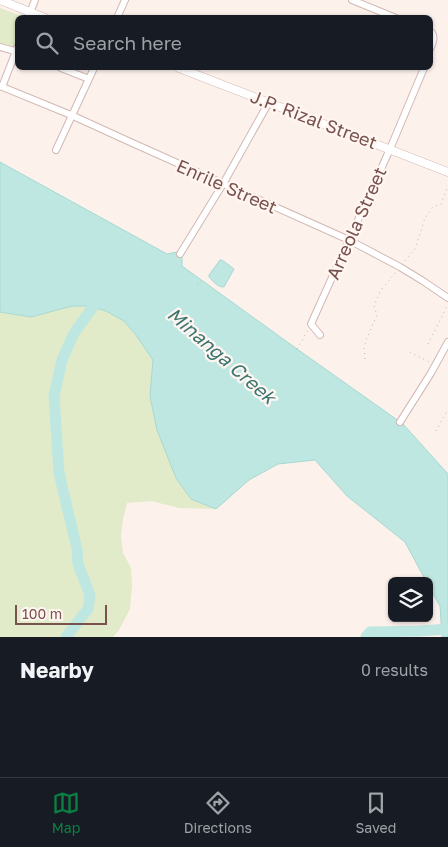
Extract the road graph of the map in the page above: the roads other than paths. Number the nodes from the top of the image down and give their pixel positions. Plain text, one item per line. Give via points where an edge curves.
1 (0, 0) edge
2 (35, 0) edge
3 (125, 0) edge
4 (352, 0) edge
5 (29, 15) edge
6 (118, 15) edge
7 (389, 15) edge
8 (0, 46) edge
9 (15, 50) edge
10 (15, 54) edge
11 (66, 70) edge
12 (93, 70) edge
13 (184, 70) edge
14 (423, 70) edge
15 (89, 79) junction
16 (1, 86) edge
17 (269, 102) junction
18 (71, 115) junction
19 (390, 149) junction
20 (56, 150) dead end
21 (448, 172) edge
22 (223, 184) junction
23 (349, 240) junction
24 (180, 254) dead end
25 (448, 298) edge
26 (320, 335) dead end
27 (448, 342) edge
28 (400, 422) dead end

1 - 5 street
2 - 5 street
3 - 6 street
4 - 7 street
8 - 9 street
10 - 16 street
11 - 15 street
12 - 15 street
13 - 17 street, J.P. Rizal Street
14 - 19 street, Arreola Street
15 - 18 street
16 - 18 street, Enrile Street
17 - 19 street, J.P. Rizal Street
17 - 22 street
18 - 20 street
18 - 22 street, Enrile Street
19 - 21 street, J.P. Rizal Street
19 - 23 street, Arreola Street
22 - 23 street, Enrile Street
22 - 24 street
23 - 25 street, Enrile Street
23 - 26 street, Arreola Street via 311,324
27 - 28 street

